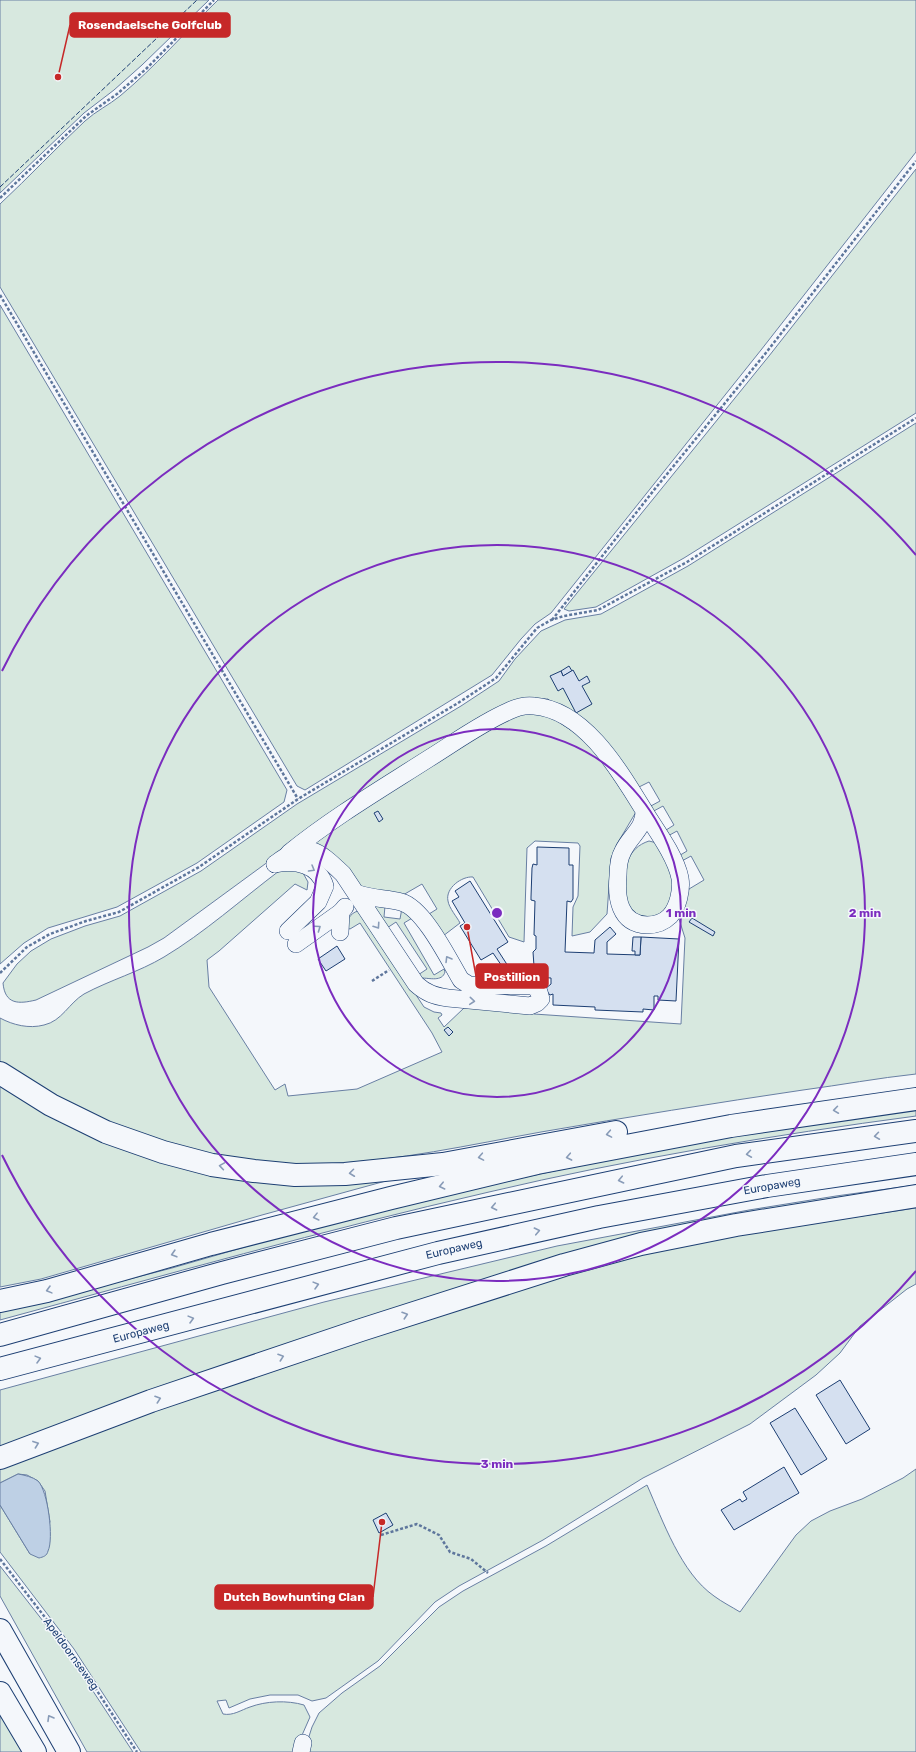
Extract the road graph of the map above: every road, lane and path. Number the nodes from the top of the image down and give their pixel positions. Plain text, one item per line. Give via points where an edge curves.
1 (214, 0) edge
2 (916, 161) edge
3 (0, 198) edge
4 (0, 296) edge
5 (916, 418) edge
6 (551, 620) junction
7 (298, 799) junction
8 (644, 810) junction
9 (289, 853) junction
10 (353, 889) junction
11 (341, 912) junction
12 (340, 932) dead end
13 (390, 969) dead end
14 (0, 974) edge
15 (461, 980) junction
16 (372, 981) dead end
17 (448, 998) junction
18 (0, 1073) edge
19 (916, 1099) edge
20 (731, 1126) junction
21 (916, 1131) edge
22 (916, 1164) edge
23 (916, 1196) edge
24 (0, 1300) edge
25 (0, 1335) edge
26 (0, 1369) edge
27 (0, 1458) edge
28 (381, 1535) dead end
29 (0, 1559) edge
30 (488, 1573) dead end
31 (0, 1630) edge
32 (0, 1693) edge
33 (35, 1752) edge
34 (69, 1752) edge
35 (137, 1752) edge

1 - 3 path via 146,69 86,116
2 - 6 path
4 - 7 path
5 - 6 path via 686,562 598,610
6 - 7 path via 537,628 496,678
7 - 14 path via 199,867 119,912 50,934 28,947
8 - 8 lane via 675,864 681,886 667,920 648,925 640,924 624,913 618,904 616,890 622,851 643,824
8 - 9 lane via 617,767 586,732 552,710 522,706 496,717 369,796 317,830
9 - 10 lane via 298,850 319,854 343,874
9 -> 11 lane via 275,864 288,862 312,867 318,872 325,886 318,902 292,938
10 - 11 lane
15 -> 10 lane via 425,920 413,908 402,902 367,898
10 -> 17 lane via 416,984 424,992
11 - 12 lane
13 - 16 path
15 - 17 lane
17 -> 15 lane via 530,1006 541,999 534,986 469,985
20 -> 18 main road via 650,1126 443,1164 345,1174 295,1175 212,1165 163,1152 106,1132 51,1105
19 -> 20 main road
20 -> 24 main road via 537,1163 414,1192 211,1244 47,1290
21 -> 25 main road via 736,1156 396,1228
26 -> 22 main road, Europaweg via 438,1252 598,1217 767,1186
27 -> 23 main road via 159,1399 396,1318 564,1265 641,1244 736,1225
28 - 30 path via 418,1524 439,1535 450,1552 471,1559
29 - 35 path, Apeldoornseweg via 71,1651
34 -> 31 main road
32 - 33 main road

